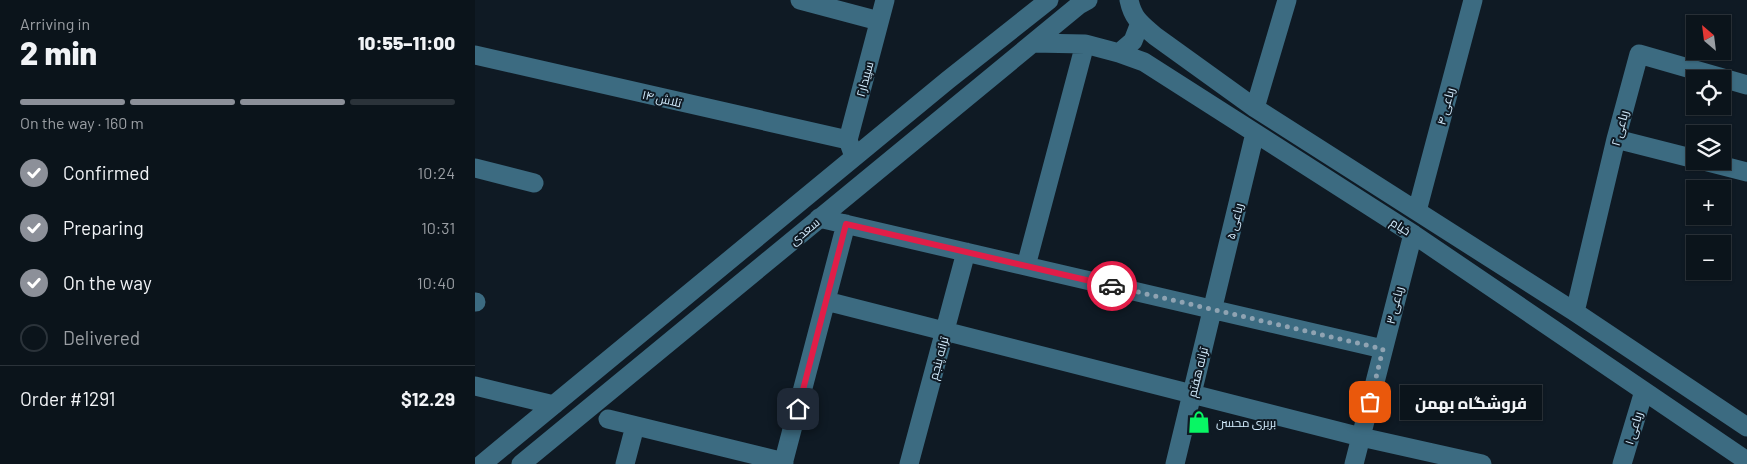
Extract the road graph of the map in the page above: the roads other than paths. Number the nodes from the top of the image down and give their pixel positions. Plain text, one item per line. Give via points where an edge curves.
1 (800, 0) edge
2 (885, 0) edge
3 (1049, 0) edge
4 (1088, 0) edge
5 (1129, 0) edge
6 (1287, 0) edge
7 (1473, 0) edge
8 (879, 20) junction
9 (1140, 23) junction
10 (1033, 43) junction
11 (1165, 43) junction
12 (1085, 44) junction
13 (1119, 53) junction
14 (475, 55) edge
15 (1147, 65) junction
16 (1747, 85) edge
17 (1255, 108) junction
18 (1255, 133) junction
19 (1616, 139) junction
20 (851, 148) junction
21 (1686, 157) edge
22 (475, 168) edge
23 (1731, 168) edge
24 (1747, 172) edge
25 (534, 183) dead end
26 (1417, 211) junction
27 (819, 218) junction
28 (846, 224) junction
29 (1413, 234) junction
30 (966, 252) junction
31 (1026, 266) junction
32 (826, 301) junction
33 (1213, 309) junction
34 (1575, 312) junction
35 (945, 332) junction
36 (1383, 349) junction
37 (475, 386) edge
38 (1644, 391) junction
39 (1192, 394) junction
40 (1702, 397) junction
41 (554, 405) junction
42 (608, 419) dead end
43 (1689, 422) junction
44 (635, 426) junction
45 (1747, 427) edge
46 (1361, 437) junction
47 (1747, 461) edge
48 (783, 463) edge
49 (482, 464) edge
50 (521, 464) edge
51 (625, 464) edge
52 (909, 464) edge
53 (1175, 464) edge
54 (1354, 464) edge
55 (1482, 464) edge
56 (1622, 464) edge

1 - 8 street
2 - 8 street, سپیدار۲
3 - 20 street, سعدی via 948,80
4 - 10 street, سعدی
5 - 9 street, خیام via 1132,13
6 - 17 street
7 - 26 street, رباعی ۴
8 - 20 street, سپیدار۲
9 - 11 street, خیام
9 - 13 street via 1133,41
10 - 12 street, خیام
10 - 27 street, سعدی
11 - 15 street via 1151,51
11 - 17 street, خیام
12 - 13 street, خیام
12 - 31 street
13 - 15 street, خیام
14 - 20 street, تلاش ۱۴
15 - 18 street, خیام
16 - 19 street, رباعی ۲ via 1639,54
17 - 26 street, خیام
18 - 29 street, خیام
18 - 33 street, رباعی ۵
19 - 21 street
19 - 34 street, رباعی ۲
20 - 41 street, سعدی
22 - 25 street
23 - 24 street
26 - 34 street, خیام
27 - 28 street
27 - 50 street, سعدی
28 - 30 street
28 - 32 street
29 - 36 street, رباعی ۳
29 - 38 street, خیام
30 - 31 street
30 - 35 street, ترانه پنجم
31 - 33 street
32 - 35 street
32 - 48 street
33 - 36 street
33 - 39 street, ترانه هفتم
34 - 40 street, خیام
35 - 39 street
35 - 52 street, ترانه پنجم
36 - 46 street, رباعی ۳
37 - 41 street
38 - 43 street, خیام
38 - 56 street, رباعی ۱
39 - 46 street
39 - 53 street, ترانه هفتم
40 - 43 street
40 - 45 street, خیام
41 - 49 street, سعدی
42 - 44 street
43 - 47 street, خیام
44 - 48 street
44 - 51 street
46 - 54 street, رباعی ۳
46 - 55 street

